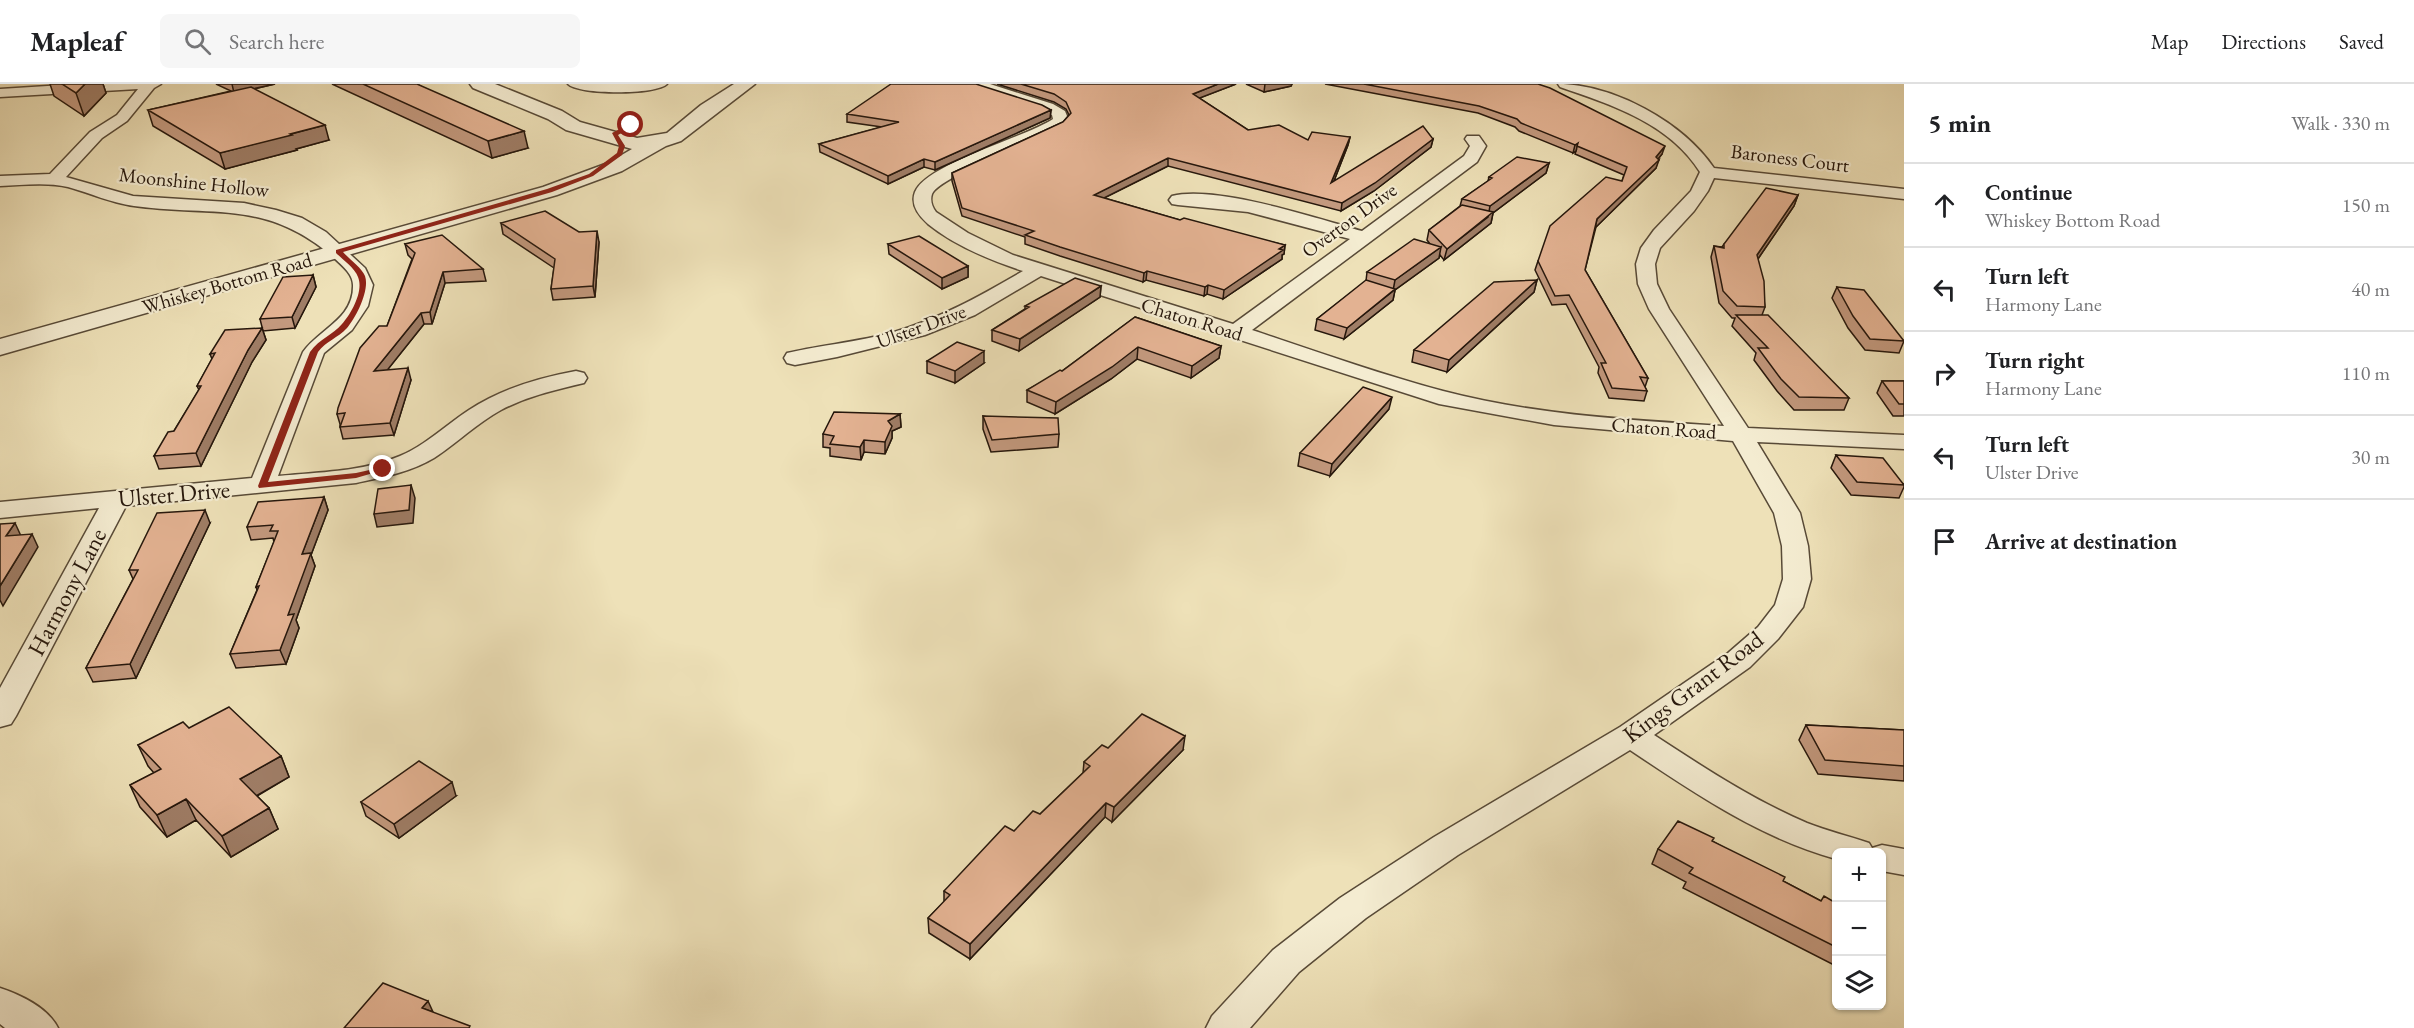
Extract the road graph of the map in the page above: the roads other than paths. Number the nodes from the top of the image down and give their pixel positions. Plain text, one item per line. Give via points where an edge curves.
1 (152, 84) edge
2 (479, 84) edge
3 (575, 84) edge
4 (660, 84) edge
5 (746, 84) edge
6 (975, 84) edge
7 (1565, 84) edge
8 (0, 93) edge
9 (665, 130) junction
10 (625, 132) junction
11 (1473, 139) dead end
12 (1708, 172) junction
13 (591, 175) junction
14 (54, 180) junction
15 (0, 181) edge
16 (1866, 190) junction
17 (1904, 194) edge
18 (1178, 200) dead end
19 (1904, 209) edge
20 (1364, 237) junction
21 (338, 251) junction
22 (1038, 270) junction
23 (1236, 332) junction
24 (0, 346) edge
25 (795, 358) dead end
26 (576, 378) dead end
27 (1740, 433) junction
28 (1904, 442) edge
29 (262, 486) junction
30 (117, 499) junction
31 (0, 510) edge
32 (0, 716) edge
33 (1631, 735) junction
34 (1844, 848) edge
35 (1886, 859) edge
36 (1904, 862) edge
37 (0, 1004) edge
38 (38, 1028) edge
39 (1226, 1028) edge

1 - 8 street
1 - 14 street via 122,118 96,135
2 - 10 street via 573,126
3 - 4 street via 615,88
5 - 9 street, Whiskey Bottom Road
6 - 22 street, Chaton Road via 1054,110 1060,121 945,176 925,190 924,208 932,219 976,244
7 - 12 street via 1628,109 1678,135 1701,158
9 - 10 street via 636,144
9 - 13 street, Whiskey Bottom Road via 615,167
10 - 13 street, Whiskey Bottom Road via 620,154
11 - 20 street, Overton Drive via 1478,146 1471,159
12 - 16 street, Baroness Court
12 - 27 street, Kings Grant Road via 1699,193 1655,241 1643,273 1648,291
13 - 21 street, Whiskey Bottom Road
14 - 15 street, Moonshine Hollow
14 - 21 street, Moonshine Hollow via 134,201 281,215
16 - 17 street, Baroness Court
16 - 19 street, Baroness Court via 1870,200 1880,205
18 - 20 street via 1242,205
20 - 23 street, Overton Drive
21 - 24 street, Whiskey Bottom Road
21 - 29 street via 362,275 360,299 344,327 314,352
22 - 23 street, Chaton Road
22 - 25 street, Ulster Drive via 958,315 921,330
23 - 27 street, Chaton Road via 1479,406 1577,422
26 - 29 street, Ulster Drive via 532,386 491,405 410,460 356,476
27 - 28 street, Chaton Road
27 - 33 street, Kings Grant Road via 1787,513 1797,579 1789,607 1739,660
29 - 30 street, Ulster Drive
30 - 31 street, Ulster Drive
30 - 32 street, Harmony Lane
33 - 34 street via 1735,802 1790,832
33 - 39 street, Kings Grant Road via 1446,846 1353,908 1286,961
35 - 36 street
37 - 38 street

